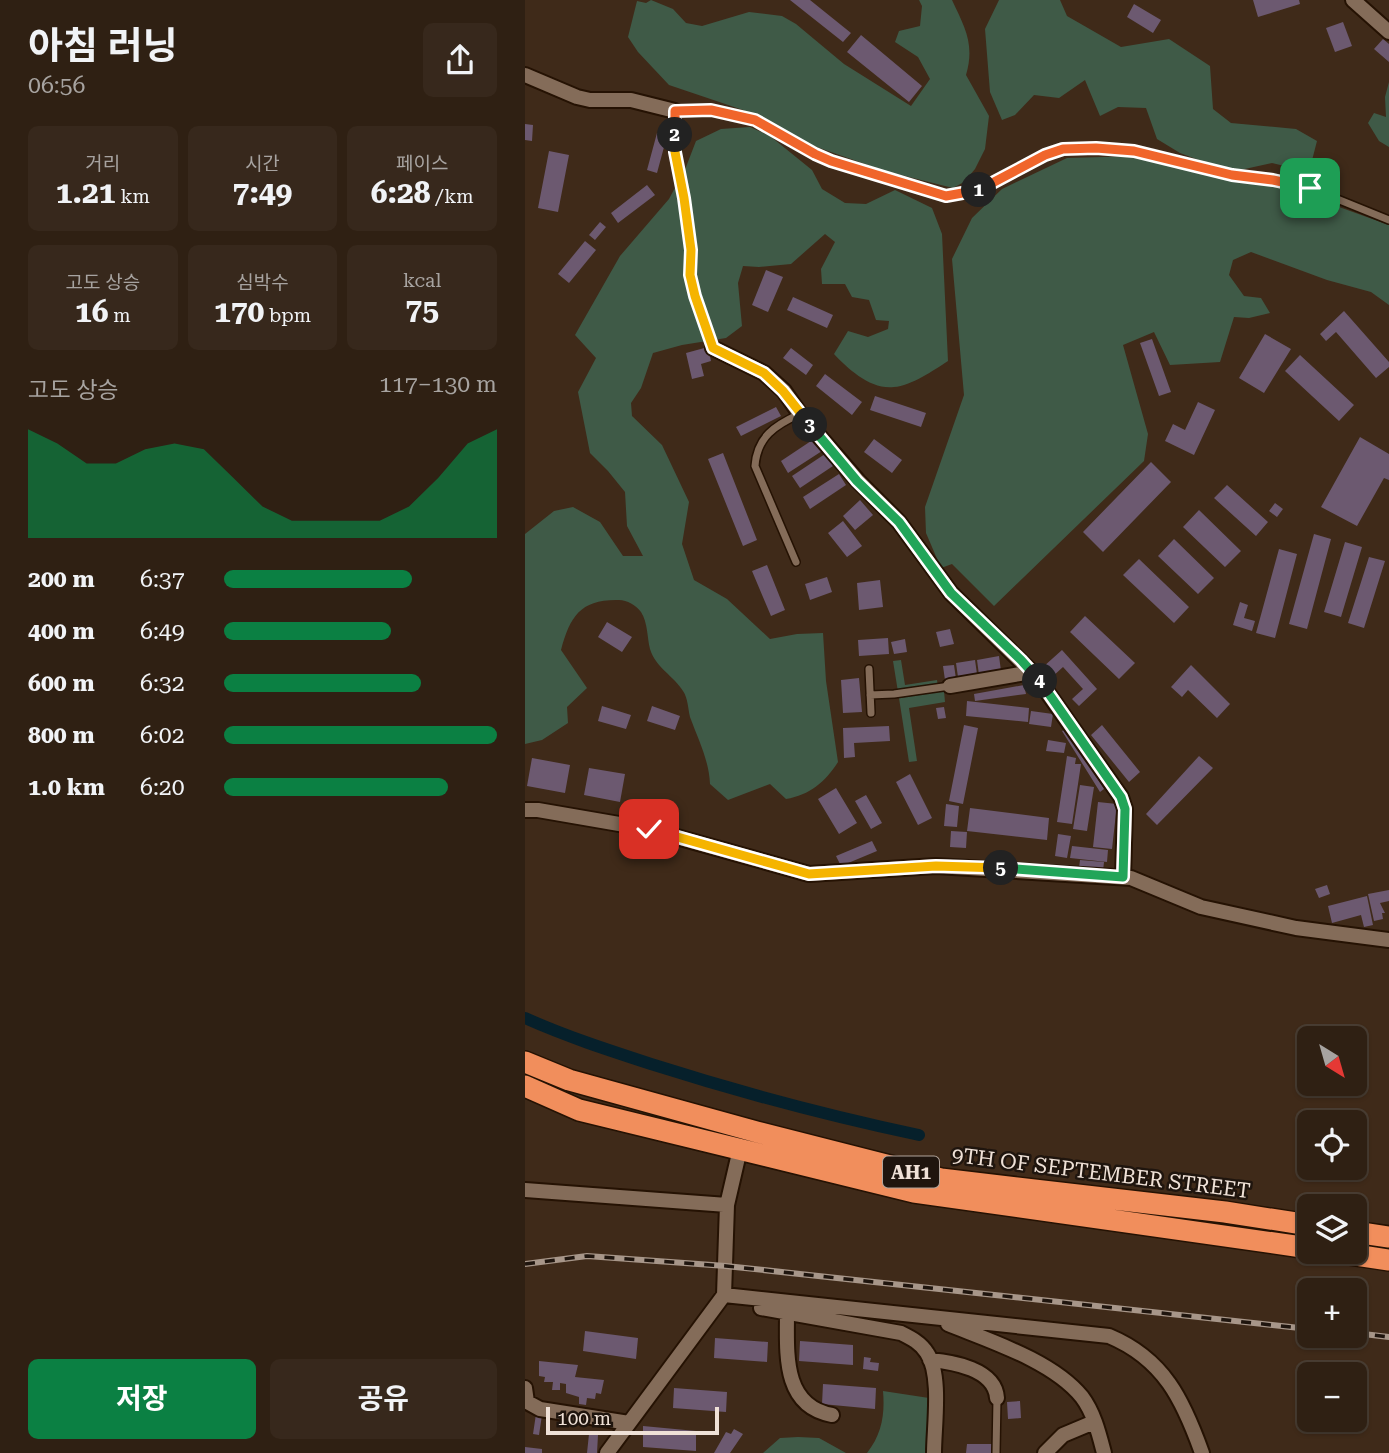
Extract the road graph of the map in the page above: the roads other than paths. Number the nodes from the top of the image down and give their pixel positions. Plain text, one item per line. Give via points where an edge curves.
1 (1353, 0) edge
2 (1389, 32) edge
3 (525, 75) edge
4 (675, 111) junction
5 (1389, 220) edge
6 (713, 348) joint
7 (800, 414) junction
8 (796, 562) dead end
9 (869, 669) dead end
10 (1031, 671) junction
11 (950, 686) joint
12 (870, 695) junction
13 (871, 713) dead end
14 (525, 810) edge
15 (1123, 877) junction
16 (1389, 940) edge
17 (525, 1062) edge
18 (525, 1086) edge
19 (740, 1149) junction
20 (525, 1190) edge
21 (727, 1205) junction
22 (1297, 1223) edge
23 (1367, 1234) edge
24 (1389, 1237) edge
25 (1297, 1246) edge
26 (1367, 1257) edge
27 (1389, 1260) edge
28 (723, 1299) junction
29 (787, 1312) junction
30 (934, 1318) junction
31 (930, 1360) junction
32 (525, 1388) edge
33 (997, 1398) joint
34 (832, 1415) dead end
35 (1094, 1422) junction
36 (629, 1423) junction
37 (607, 1453) edge
38 (934, 1453) edge
39 (996, 1453) edge
40 (1045, 1453) edge
41 (1104, 1453) edge
42 (1202, 1453) edge

1 - 2 street
3 - 4 street via 577,97 631,100
4 - 5 lane via 711,110 755,120 831,161 946,196 980,190 1063,149 1096,148 1134,151 1310,188
4 - 6 lane via 675,152 691,250 690,275
6 - 7 street via 764,373
7 - 8 lane via 771,430 756,452 755,466
7 - 10 street via 899,522 951,593
9 - 12 lane
10 - 11 street
10 - 15 street via 1121,797 1125,809
11 - 12 lane
12 - 13 lane
14 - 15 street via 649,829 809,874 936,866
15 - 16 street via 1213,910 1296,928
17 - 22 highway, 9TH OF SEPTEMBER STREET / AH1 via 569,1080 941,1179
18 - 19 highway, 9TH OF SEPTEMBER STREET / AH1 via 579,1110
19 - 21 street
19 - 25 highway, 9TH OF SEPTEMBER STREET / AH1 via 914,1192
20 - 21 street
21 - 28 street
23 - 24 highway
26 - 27 highway
28 - 29 street
28 - 30 street
28 - 36 street
29 - 31 street via 901,1333 927,1352
29 - 34 street via 789,1367 795,1389 803,1402
30 - 35 street via 1024,1356 1067,1382
30 - 42 street via 1081,1332 1130,1344 1150,1359 1171,1385
31 - 33 street via 975,1370 988,1379
31 - 38 street via 935,1377
32 - 36 street via 527,1402 540,1409
33 - 39 lane
35 - 40 street via 1063,1435
35 - 41 street
36 - 37 street

